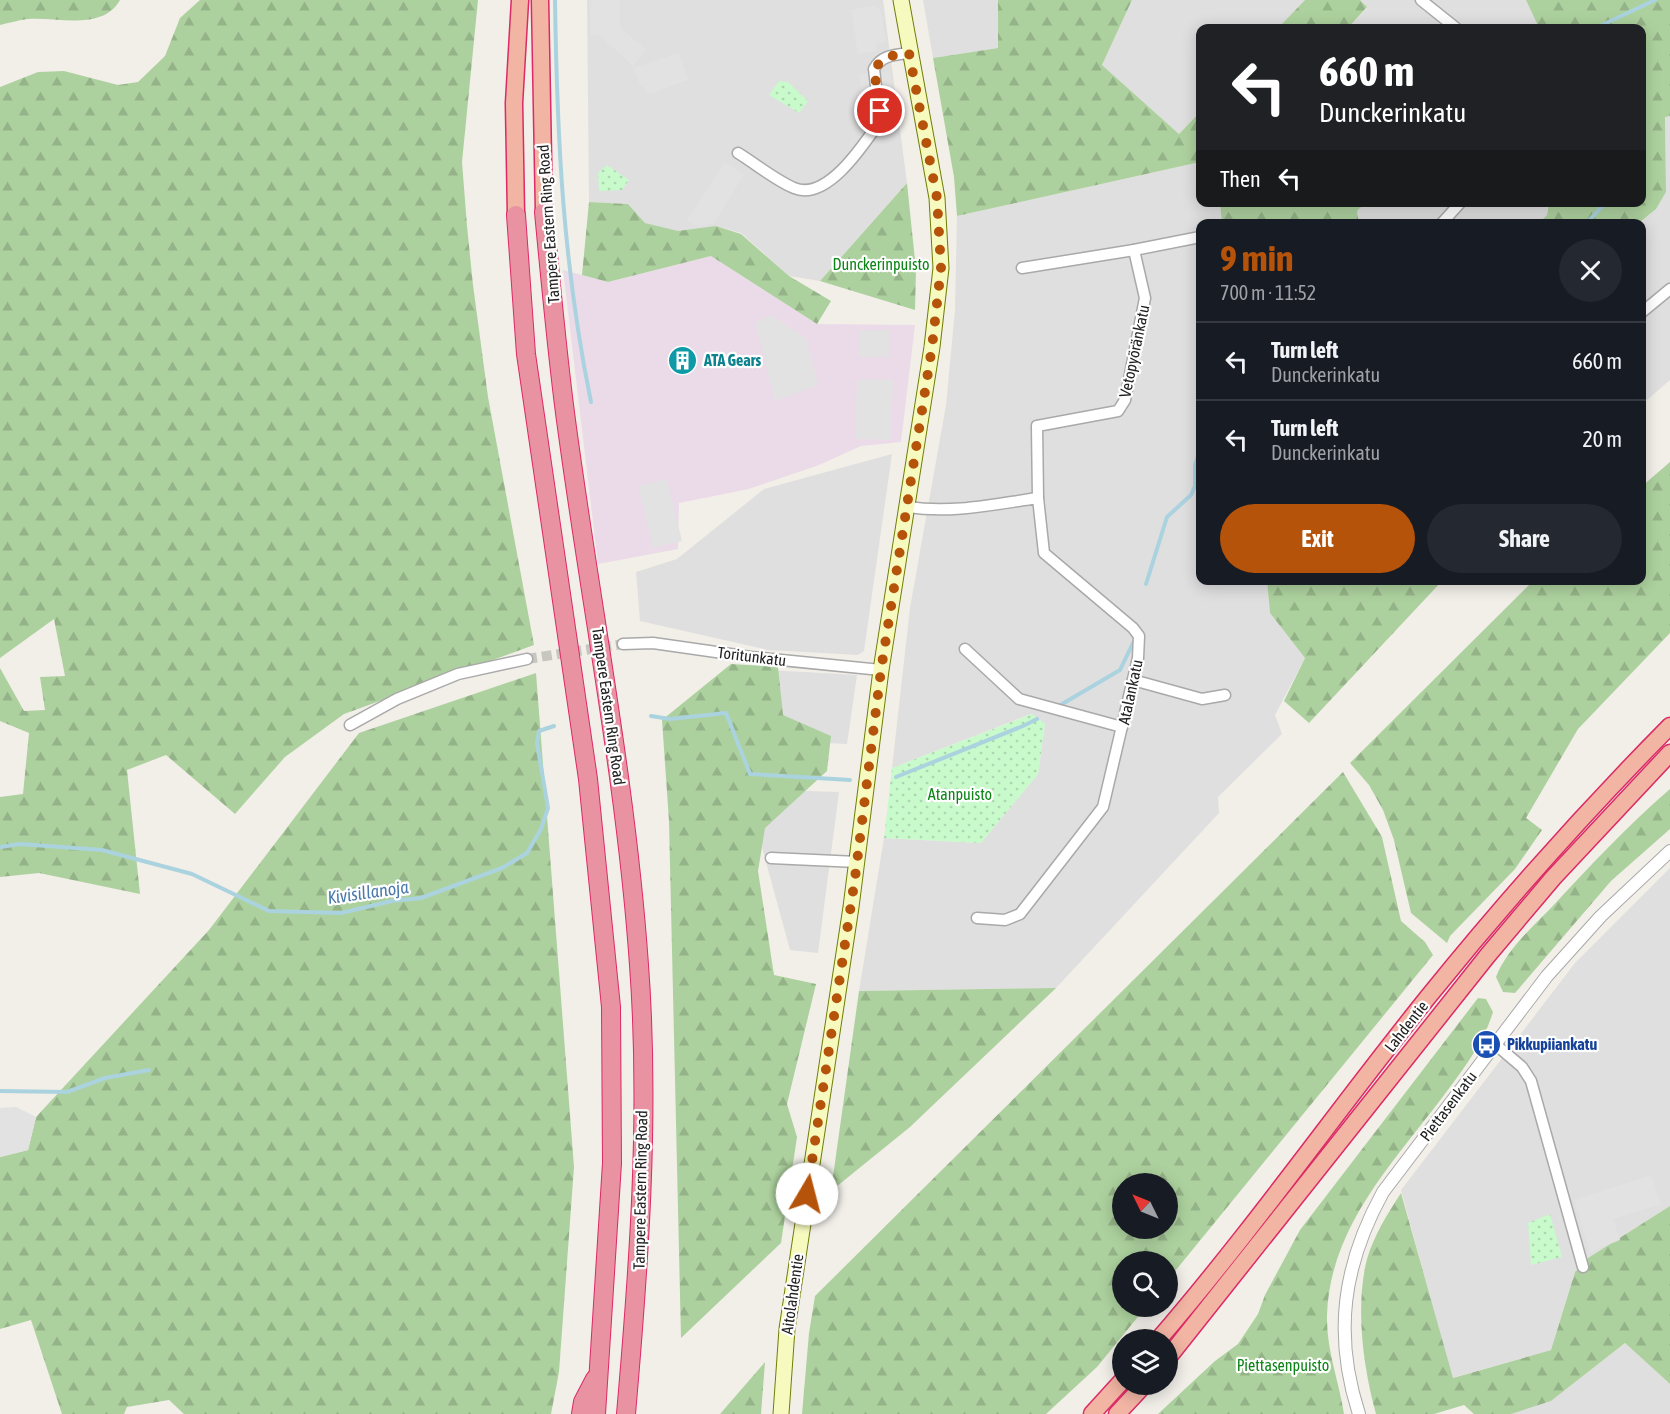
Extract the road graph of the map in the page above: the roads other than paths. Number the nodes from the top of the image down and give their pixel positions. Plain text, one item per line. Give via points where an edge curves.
1 (520, 0) edge
2 (540, 0) edge
3 (901, 0) edge
4 (1421, 0) edge
5 (1451, 24) edge
6 (909, 53) junction
7 (738, 153) dead end
8 (1456, 207) edge
9 (544, 212) joint
10 (516, 215) joint
11 (1446, 219) edge
12 (1196, 238) edge
13 (1134, 250) junction
14 (1022, 268) dead end
15 (1670, 289) edge
16 (1646, 310) edge
17 (1038, 498) junction
18 (908, 507) junction
19 (623, 644) tunnel mouth
20 (965, 649) dead end
21 (527, 659) tunnel mouth
22 (881, 670) junction
23 (1133, 680) junction
24 (1225, 695) dead end
25 (350, 725) dead end
26 (1670, 726) edge
27 (1122, 727) junction
28 (1670, 753) edge
29 (1670, 851) edge
30 (771, 858) dead end
31 (857, 862) junction
32 (976, 918) dead end
33 (1495, 1044) junction
34 (1583, 1267) dead end
35 (1167, 1329) edge
36 (1178, 1345) edge
37 (600, 1370) junction
38 (1112, 1392) edge
39 (1135, 1395) edge
40 (581, 1414) edge
41 (596, 1414) edge
42 (626, 1414) edge
43 (781, 1414) edge
44 (1092, 1414) edge
45 (1118, 1414) edge
46 (1359, 1414) edge

1 - 10 highway, Tampere Eastern Ring Road via 514,103
2 - 9 highway, Tampere Eastern Ring Road
3 - 6 main road, Aitolahdentie
4 - 5 street
6 - 7 street via 878,62 874,69 880,121 832,180 820,188 794,189
6 - 18 main road, Aitolahdentie via 937,198 941,268
8 - 11 street
9 - 42 highway, Tampere Eastern Ring Road via 564,405 607,682 640,970 640,1250
10 - 37 highway, Tampere Eastern Ring Road via 526,354 588,779 610,1007 612,1163
12 - 13 street
13 - 14 street
13 - 17 street, Vetopyöränkatu via 1145,298 1125,400 1118,411 1037,426
15 - 16 street
17 - 18 street via 961,509
17 - 23 street, Atalankatu via 1044,553 1139,636
18 - 22 main road, Aitolahdentie
19 - 22 street, Toritunkatu via 653,643
20 - 27 street via 1019,699
21 - 25 street via 458,674 397,699
22 - 31 main road, Aitolahdentie
23 - 24 street via 1202,699
23 - 27 street, Atalankatu
26 - 35 highway, Lahdentie via 1488,924 1274,1199
27 - 32 street, Atalankatu via 1103,807 1094,821 1020,914 1005,920
28 - 36 highway, Lahdentie via 1561,869 1475,970
29 - 33 street, Piettasenkatu via 1569,951
30 - 31 street
31 - 43 main road, Aitolahdentie via 787,1329
33 - 34 street via 1522,1067 1531,1081
33 - 46 street, Piettasenkatu via 1383,1192 1364,1227 1345,1302 1349,1374
37 - 40 highway
37 - 41 highway, Tampere Eastern Ring Road
38 - 44 highway
39 - 45 highway

